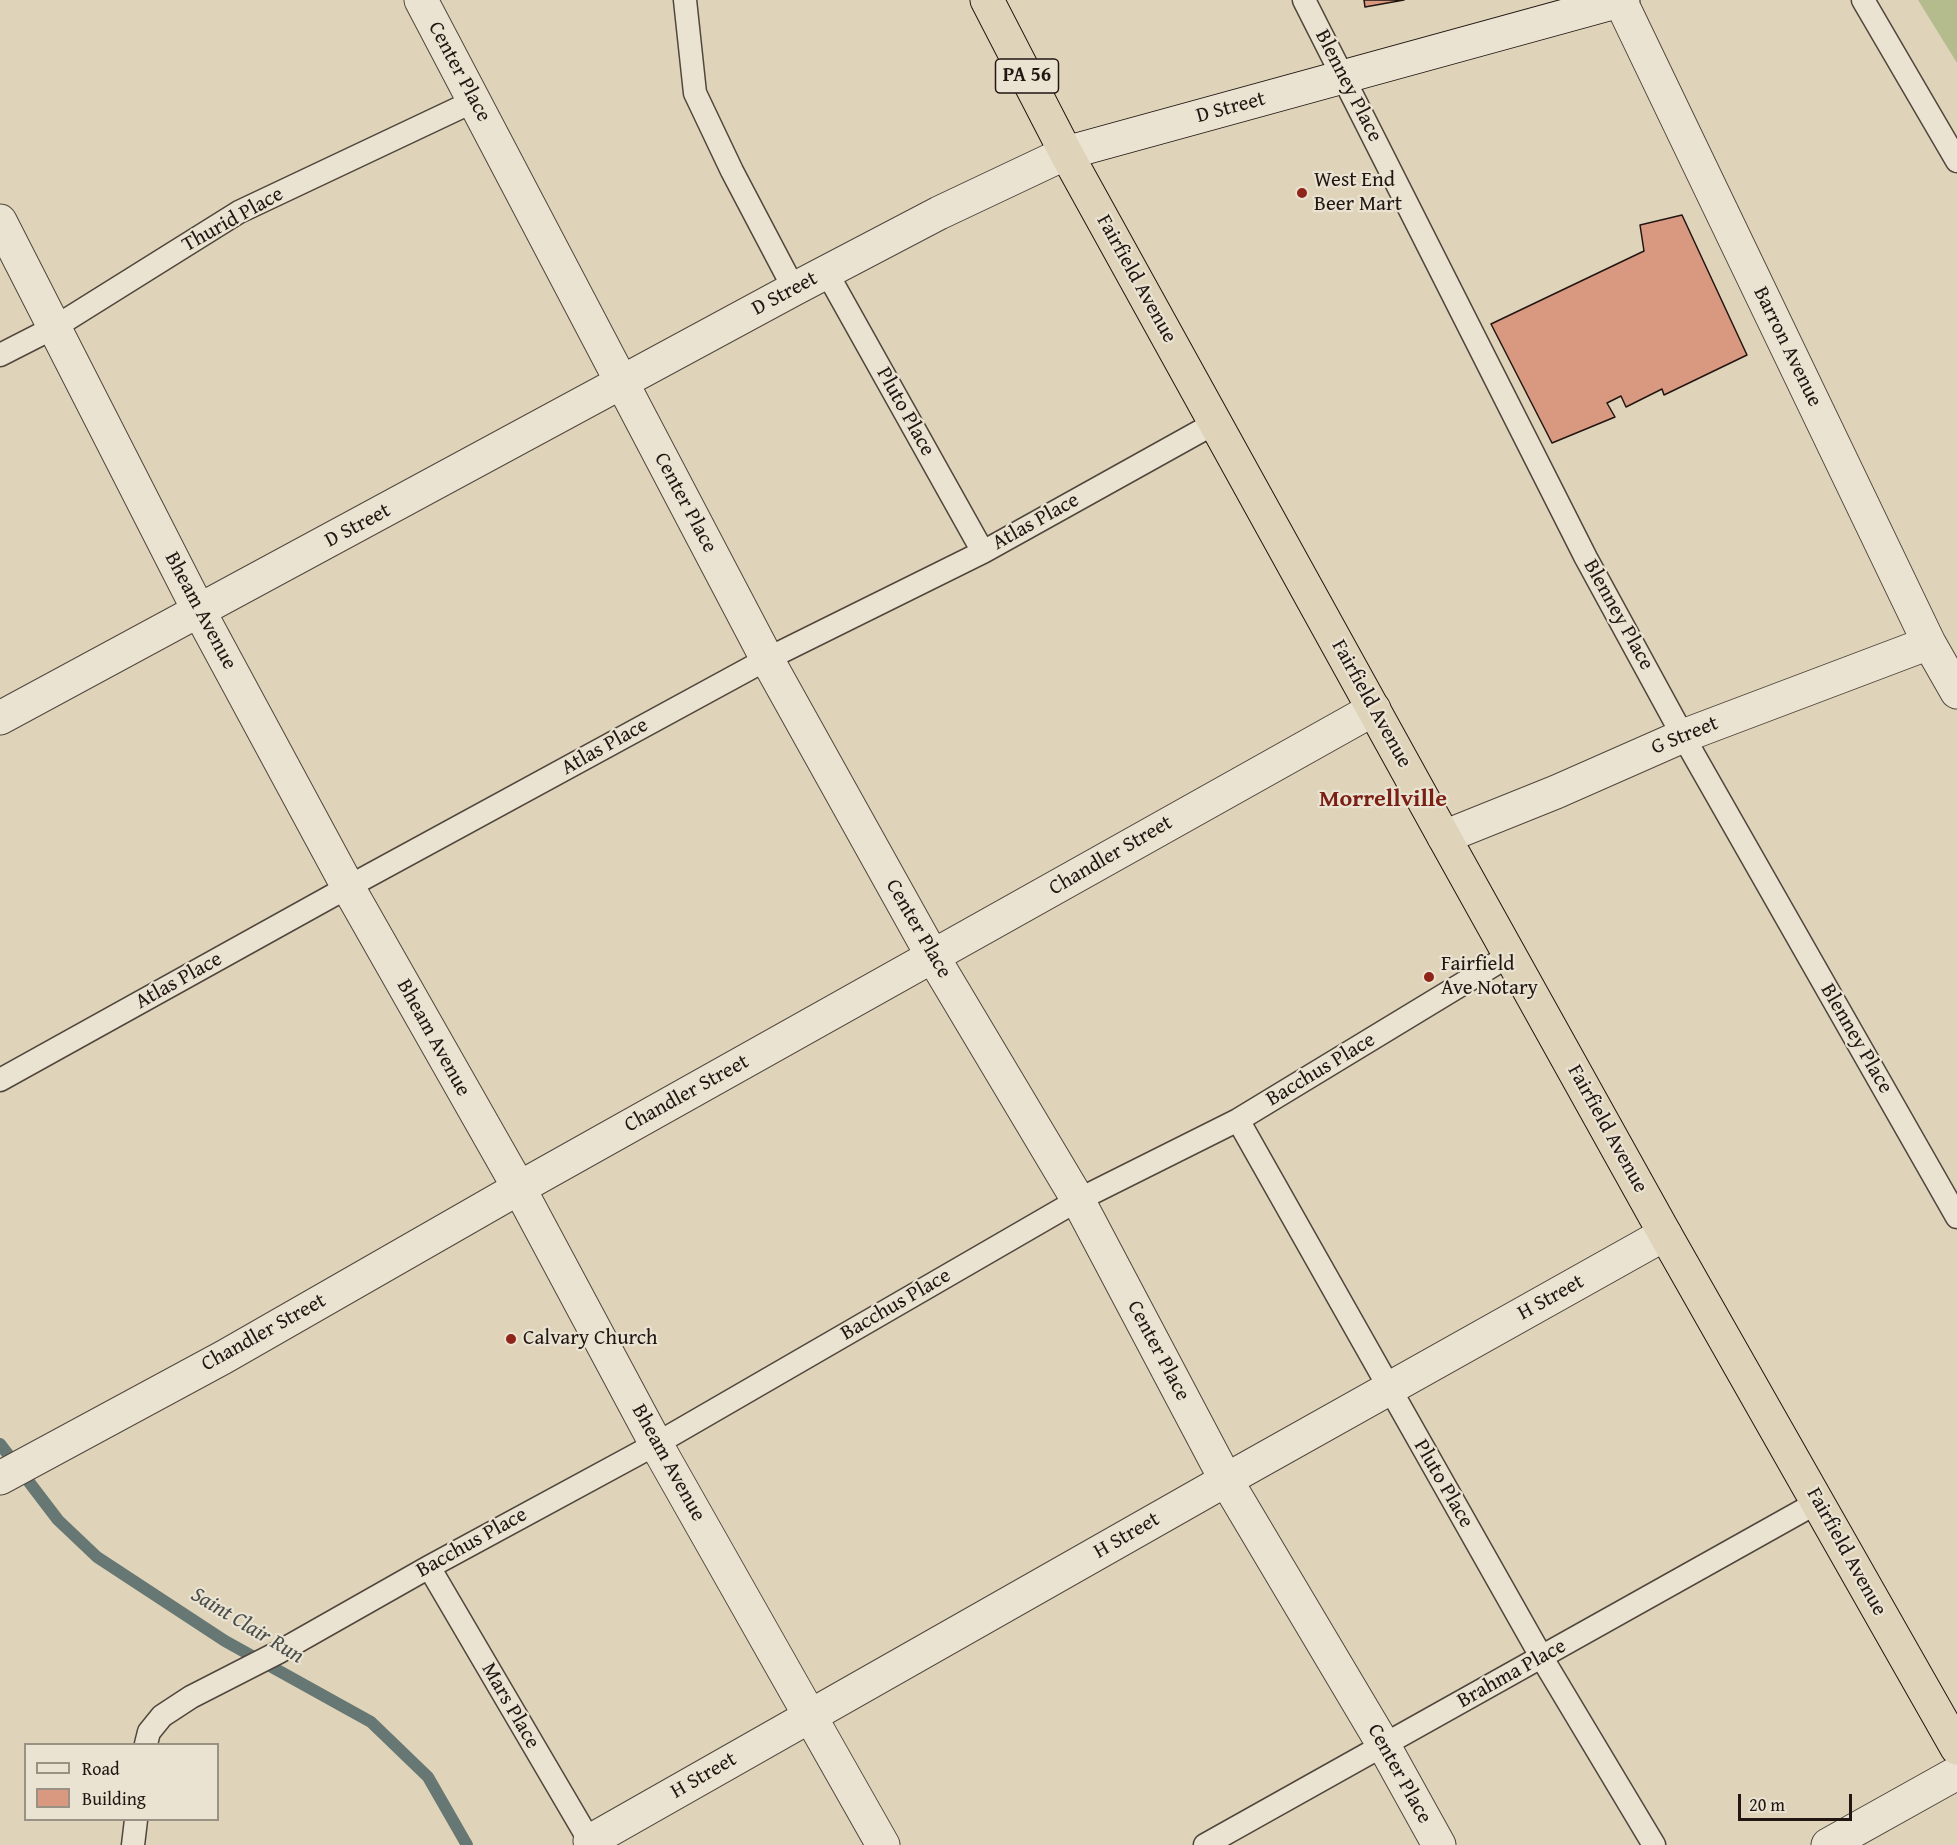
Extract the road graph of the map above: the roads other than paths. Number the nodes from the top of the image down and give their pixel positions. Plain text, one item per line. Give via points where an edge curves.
1 (422, 0) edge
2 (685, 0) edge
3 (987, 0) edge
4 (1304, 0) edge
5 (1621, 0) edge
6 (1863, 0) edge
7 (1344, 78) junction
8 (474, 101) junction
9 (1066, 153) junction
10 (1957, 161) edge
11 (0, 221) edge
12 (826, 273) junction
13 (794, 289) junction
14 (55, 327) junction
15 (0, 355) edge
16 (622, 383) junction
17 (1215, 423) junction
18 (983, 552) junction
19 (199, 611) junction
20 (1929, 642) junction
21 (766, 659) junction
22 (1957, 692) edge
23 (1374, 709) junction
24 (0, 718) edge
25 (1683, 736) junction
26 (1444, 837) junction
27 (348, 887) junction
28 (1510, 955) junction
29 (933, 957) junction
30 (0, 1080) edge
31 (1238, 1120) junction
32 (519, 1188) junction
33 (1078, 1200) junction
34 (1957, 1217) edge
35 (1665, 1234) junction
36 (1389, 1389) junction
37 (656, 1444) junction
38 (0, 1478) edge
39 (1226, 1480) junction
40 (1818, 1502) junction
41 (429, 1567) junction
42 (1542, 1658) junction
43 (811, 1715) junction
44 (148, 1738) edge
45 (1383, 1744) junction
46 (1957, 1748) edge
47 (1957, 1773) edge
48 (136, 1821) edge
49 (591, 1843) edge
50 (133, 1845) edge
51 (883, 1845) edge
52 (1205, 1845) edge
53 (1438, 1845) edge
54 (1654, 1845) edge
55 (1828, 1845) edge

1 - 8 street, Center Place
2 - 13 lane via 695,93
3 - 9 highway, Fairfield Avenue / PA 56
4 - 7 lane, Blenney Place
5 - 7 street, D Street
5 - 20 street, Barron Avenue
6 - 10 lane
7 - 9 street, D Street
7 - 25 lane, Blenney Place via 1586,558
8 - 14 lane, Thurid Place via 239,212
8 - 16 street, Center Place
9 - 12 street, D Street via 939,213
9 - 17 highway, Fairfield Avenue / PA 56
11 - 14 street, Bheam Avenue
12 - 13 street, D Street
12 - 18 lane, Pluto Place
13 - 16 street, D Street
14 - 15 lane, Thurid Place
14 - 19 street, Bheam Avenue
16 - 19 street, D Street
16 - 21 street, Center Place
17 - 18 lane, Atlas Place
17 - 23 highway, Fairfield Avenue / PA 56
18 - 21 lane, Atlas Place
19 - 24 street, D Street
19 - 27 street, Bheam Avenue
20 - 22 street, Barron Avenue
20 - 25 street, G Street
21 - 27 lane, Atlas Place
21 - 29 street, Center Place
23 - 26 highway, Fairfield Avenue / PA 56
23 - 29 street, Chandler Street
25 - 26 street, G Street
25 - 34 lane, Blenney Place
26 - 28 highway, Fairfield Avenue / PA 56
27 - 30 lane, Atlas Place
27 - 32 street, Bheam Avenue
28 - 31 lane, Bacchus Place
28 - 35 highway, Fairfield Avenue / PA 56
29 - 32 street, Chandler Street
29 - 33 street, Center Place
31 - 33 lane, Bacchus Place
31 - 36 lane, Pluto Place
32 - 37 street, Bheam Avenue
32 - 38 street, Chandler Street via 224,1357
33 - 37 lane, Bacchus Place
33 - 39 street, Center Place
35 - 36 street, H Street
35 - 40 highway, Fairfield Avenue / PA 56
36 - 39 street, H Street
36 - 42 lane, Pluto Place
37 - 41 lane, Bacchus Place
37 - 43 street, Bheam Avenue
39 - 43 street, H Street
39 - 45 street, Center Place
40 - 42 lane, Brahma Place
40 - 46 highway, Fairfield Avenue / PA 56
41 - 44 lane, Bacchus Place via 191,1698 162,1716
41 - 49 lane, Mars Place
42 - 45 lane, Brahma Place
42 - 54 lane, Pluto Place
43 - 49 street, H Street
43 - 51 street, Bheam Avenue
45 - 52 lane, Brahma Place
45 - 53 street, Center Place
47 - 55 street
48 - 50 lane

